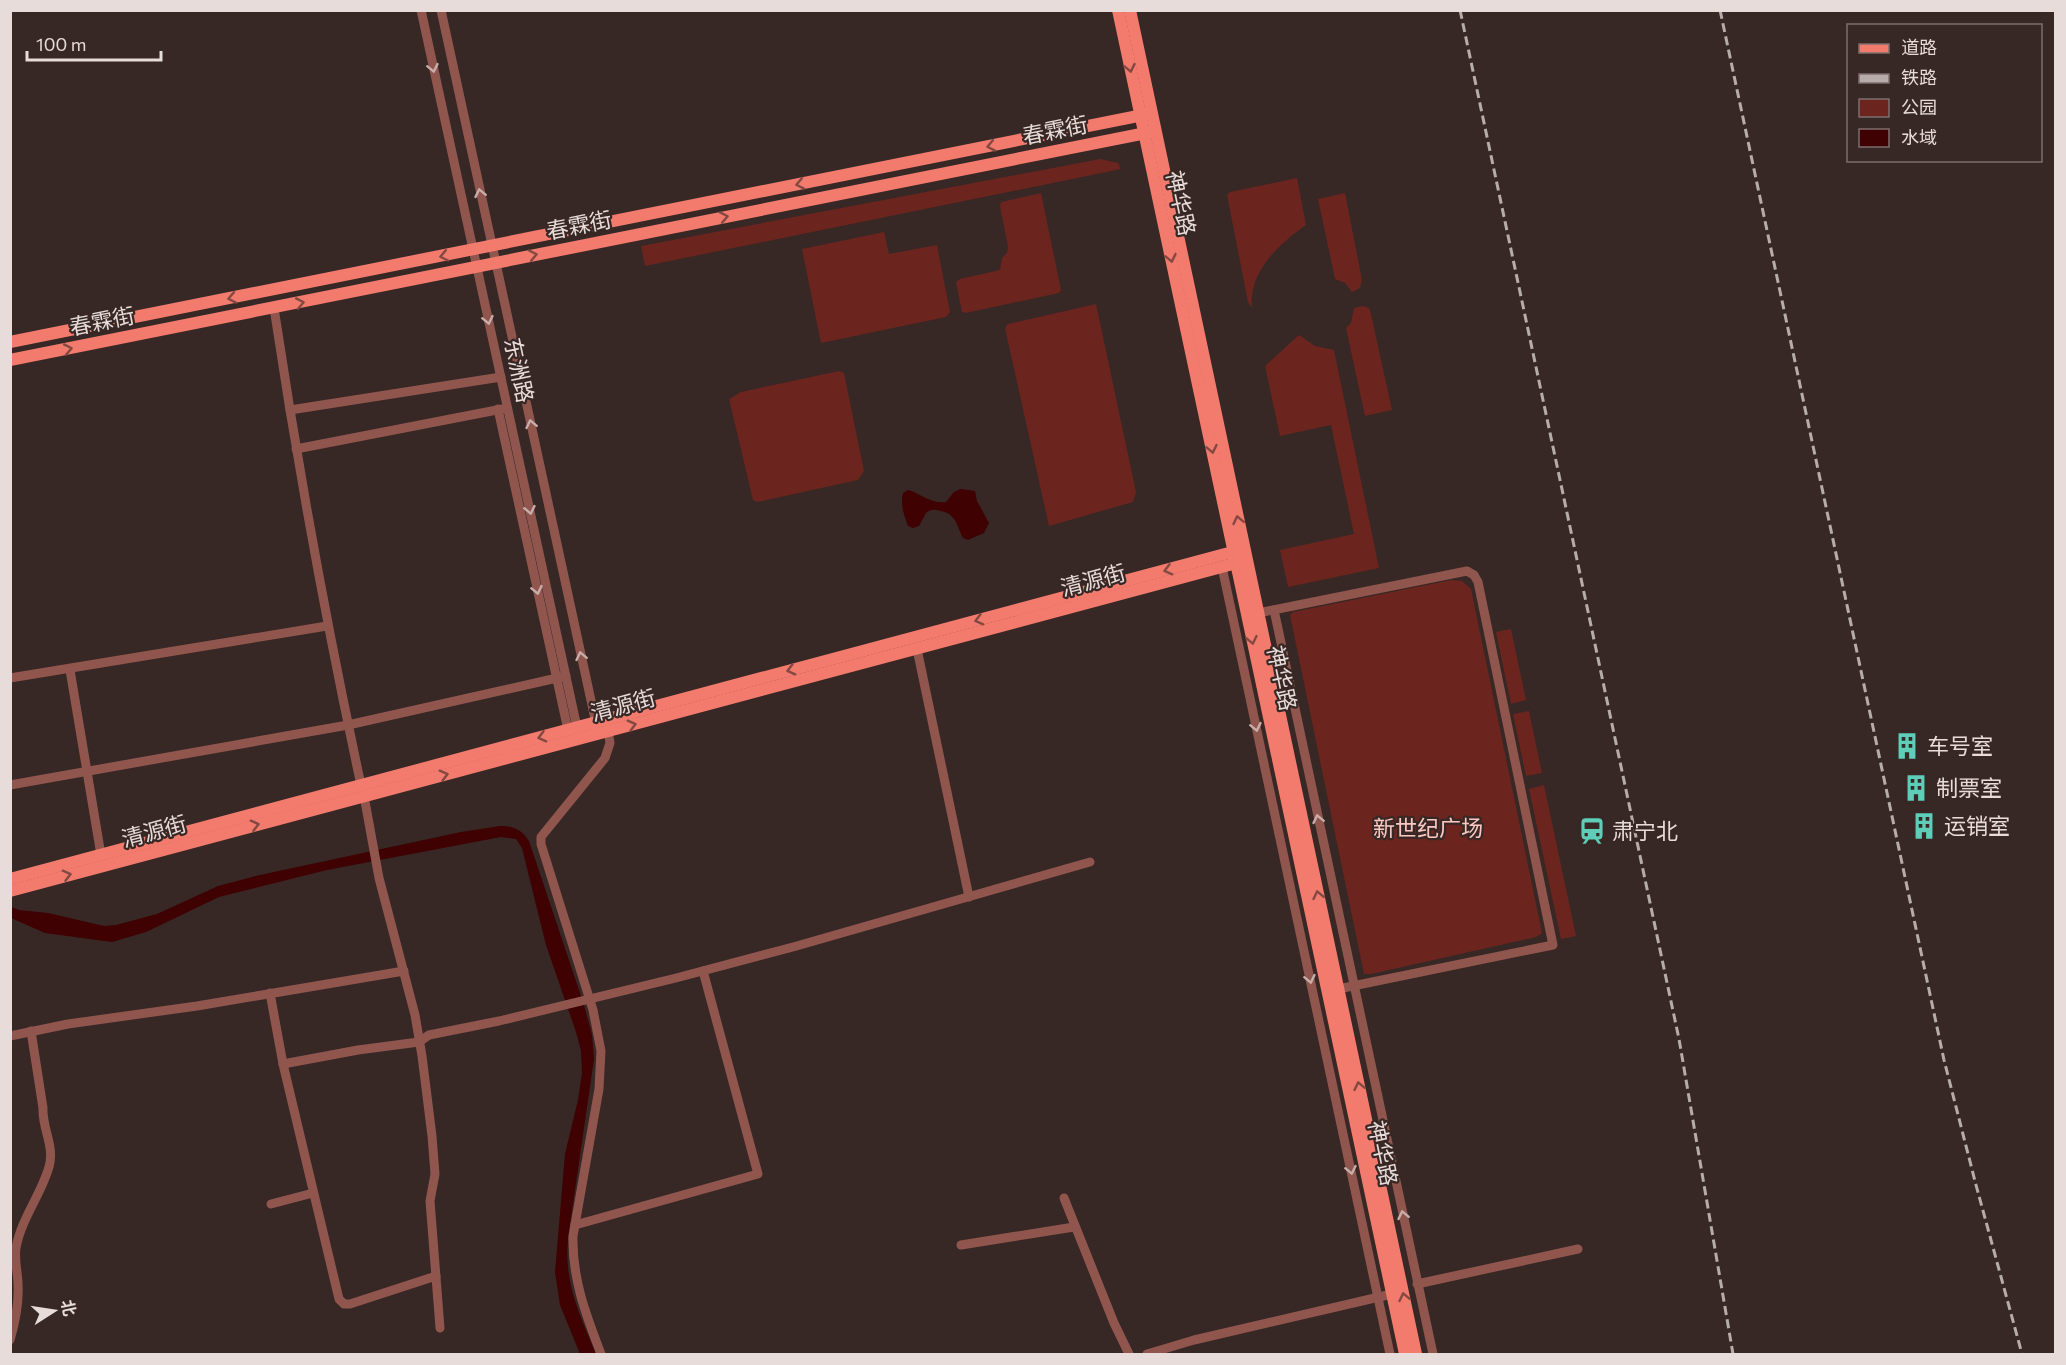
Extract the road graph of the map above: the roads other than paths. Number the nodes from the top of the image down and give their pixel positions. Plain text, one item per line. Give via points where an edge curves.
1 (421, 10) edge
2 (441, 10) edge
3 (1118, 10) edge
4 (1130, 10) edge
5 (1146, 115) junction
6 (1150, 132) junction
7 (492, 246) junction
8 (473, 250) junction
9 (496, 263) junction
10 (477, 267) junction
11 (274, 308) junction
12 (10, 342) edge
13 (10, 360) edge
14 (501, 377) junction
15 (503, 409) junction
16 (290, 410) junction
17 (296, 449) junction
18 (1240, 556) junction
19 (1222, 567) junction
20 (1274, 610) junction
21 (1258, 613) junction
22 (327, 626) junction
23 (917, 649) junction
24 (70, 670) junction
25 (561, 677) junction
26 (10, 678) edge
27 (348, 725) junction
28 (600, 729) junction
29 (575, 732) junction
30 (86, 772) junction
31 (10, 785) edge
32 (362, 791) junction
33 (101, 855) junction
34 (1090, 862) dead end
35 (10, 879) edge
36 (10, 891) edge
37 (969, 897) junction
38 (404, 971) junction
39 (703, 971) junction
40 (1354, 986) junction
41 (1338, 989) junction
42 (270, 993) junction
43 (31, 1031) junction
44 (10, 1036) edge
45 (419, 1042) junction
46 (284, 1064) junction
47 (313, 1193) junction
48 (1064, 1198) dead end
49 (271, 1204) dead end
50 (575, 1225) junction
51 (1074, 1227) junction
52 (961, 1245) dead end
53 (1578, 1249) dead end
54 (13, 1258) edge
55 (436, 1276) junction
56 (1418, 1284) junction
57 (1392, 1294) junction
58 (1378, 1298) junction
59 (440, 1328) dead end
60 (10, 1340) edge
61 (601, 1354) edge
62 (1129, 1354) edge
63 (1147, 1354) edge
64 (1390, 1354) edge
65 (1405, 1354) edge
66 (1416, 1354) edge
67 (1433, 1354) edge

1 -> 8 street, 东洲路
7 -> 2 street, 东洲路
3 -> 5 main road, 神华路
4 - 5 main road, 神华路
5 - 6 main road, 神华路
5 -> 7 main road, 春霖街
9 -> 6 main road, 春霖街
6 - 18 main road, 神华路
7 - 8 main road, 春霖街
7 - 9 street, 东洲路
8 - 10 street, 东洲路
8 -> 12 main road, 春霖街
9 - 10 main road, 春霖街
28 -> 9 street, 东洲路
11 -> 10 main road, 春霖街
10 -> 14 street, 东洲路
13 -> 11 main road, 春霖街
11 - 16 street
14 - 15 street, 东洲路
14 - 16 street
15 - 17 street
15 -> 25 street, 东洲路
16 - 17 street
17 - 22 street
18 - 19 main road, 清源街
18 - 21 main road, 神华路
18 -> 28 main road, 清源街
18 -> 57 main road, 神华路
19 - 23 main road, 清源街
19 -> 58 street
20 - 21 street
40 -> 20 street
20 - 40 street via 1467,571 1478,582 1553,945
41 -> 21 main road, 神华路
22 - 24 street
22 - 27 street
28 -> 23 main road, 清源街
23 - 37 street
24 - 26 street
24 - 30 street
25 - 27 street
25 - 29 street, 东洲路
27 - 30 street
27 - 32 street
28 - 29 main road, 清源街
28 - 50 street via 610,743 605,758 541,837 593,1010 601,1052 599,1089
29 - 32 main road, 清源街
30 - 31 street
30 - 33 street
32 - 33 main road, 清源街
36 -> 32 main road, 清源街
32 - 38 street
33 - 35 main road, 清源街
34 - 37 street
37 - 39 street
38 - 42 street
38 - 45 street
39 - 45 street via 429,1035
39 - 50 street via 758,1174
40 - 41 street
56 -> 40 street
66 -> 41 main road, 神华路
42 - 43 street
42 - 46 street
43 - 44 street
43 - 54 street via 43,1118 52,1151
45 - 46 street
45 - 55 street via 435,1174 430,1201
46 - 47 street
47 - 49 street
47 - 55 street via 339,1299 344,1304
48 - 51 street
50 - 61 street via 572,1254 576,1282
51 - 52 street
51 - 62 street
53 - 56 street
54 - 60 street via 18,1286
55 - 59 street
56 - 67 street
57 - 58 street
57 - 65 main road, 神华路
58 - 63 street
58 - 64 street

